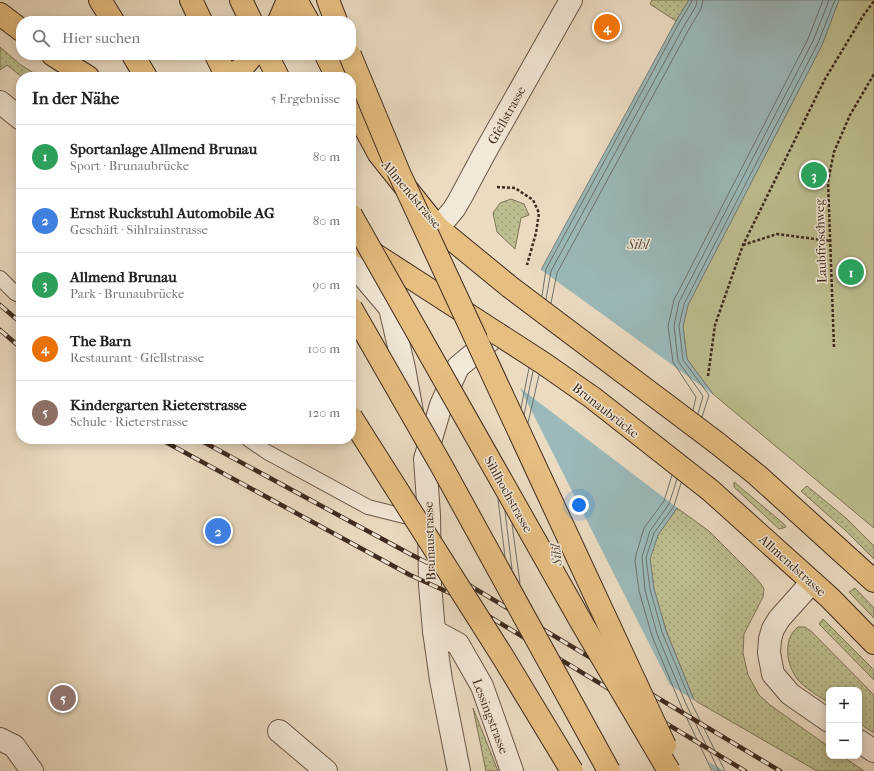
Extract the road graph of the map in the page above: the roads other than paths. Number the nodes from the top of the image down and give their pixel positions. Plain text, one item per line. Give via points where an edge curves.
1 (100, 0) edge
2 (191, 0) edge
3 (241, 0) edge
4 (288, 0) edge
5 (296, 0) edge
6 (328, 0) edge
7 (571, 0) edge
8 (0, 14) edge
9 (109, 16) edge
10 (199, 16) edge
11 (249, 16) edge
12 (281, 16) edge
13 (305, 16) edge
14 (334, 16) edge
15 (16, 26) edge
16 (61, 60) edge
17 (136, 60) edge
18 (219, 60) edge
19 (249, 60) edge
20 (270, 60) edge
21 (329, 60) edge
22 (352, 60) edge
23 (80, 72) edge
24 (143, 72) edge
25 (225, 72) edge
26 (236, 72) edge
27 (276, 72) edge
28 (335, 72) edge
29 (356, 111) edge
30 (356, 224) edge
31 (438, 228) junction
32 (356, 242) edge
33 (356, 268) edge
34 (0, 278) edge
35 (16, 292) edge
36 (356, 317) edge
37 (356, 334) edge
38 (498, 334) junction
39 (404, 368) junction
40 (356, 425) edge
41 (255, 444) edge
42 (425, 459) junction
43 (710, 490) joint
44 (429, 529) junction
45 (874, 581) edge
46 (812, 582) junction
47 (434, 631) junction
48 (874, 643) edge
49 (826, 719) edge
50 (279, 731) dead end
51 (0, 739) edge
52 (862, 743) edge
53 (874, 751) edge
54 (32, 771) edge
55 (326, 771) edge
56 (459, 771) edge
57 (512, 771) edge
58 (572, 771) edge
59 (609, 771) edge
60 (669, 771) edge
61 (675, 771) edge

1 - 9 main road
2 - 10 main road
3 - 11 main road
4 - 12 main road
5 - 13 main road
6 - 14 main road
7 - 31 street, Gfellstrasse via 461,197
8 - 15 main road
16 - 23 main road
17 - 24 main road
18 - 25 main road
19 - 26 main road
20 - 27 main road
21 - 28 main road
22 - 61 main road, bridge via 400,175
29 - 31 main road, Allmendstrasse via 379,154
30 - 60 main road, Sihlhochstrasse, bridge via 583,625
31 - 45 main road, Allmendstrasse, bridge via 510,287 757,475
32 - 38 main road
33 - 39 street via 390,308
34 - 35 lane
36 - 59 main road, bridge via 441,465
37 - 39 street
38 - 42 street, Brunaustrasse via 458,367 441,405
38 - 43 main road, Brunaubrücke, bridge via 592,398
39 - 42 street via 411,409
40 - 58 main road, bridge
41 - 44 lane via 368,507 408,517
42 - 44 street, Brunaustrasse
43 - 46 main road, Allmendstrasse
44 - 47 street, Brunaustrasse
46 - 48 main road, Allmendstrasse
46 - 49 street via 779,619 773,629 769,652 773,674 790,694
47 - 56 street, Brunaustrasse
47 - 57 street, Lessingstrasse via 458,644 482,686
50 - 55 street
51 - 54 street via 14,746
52 - 53 street

